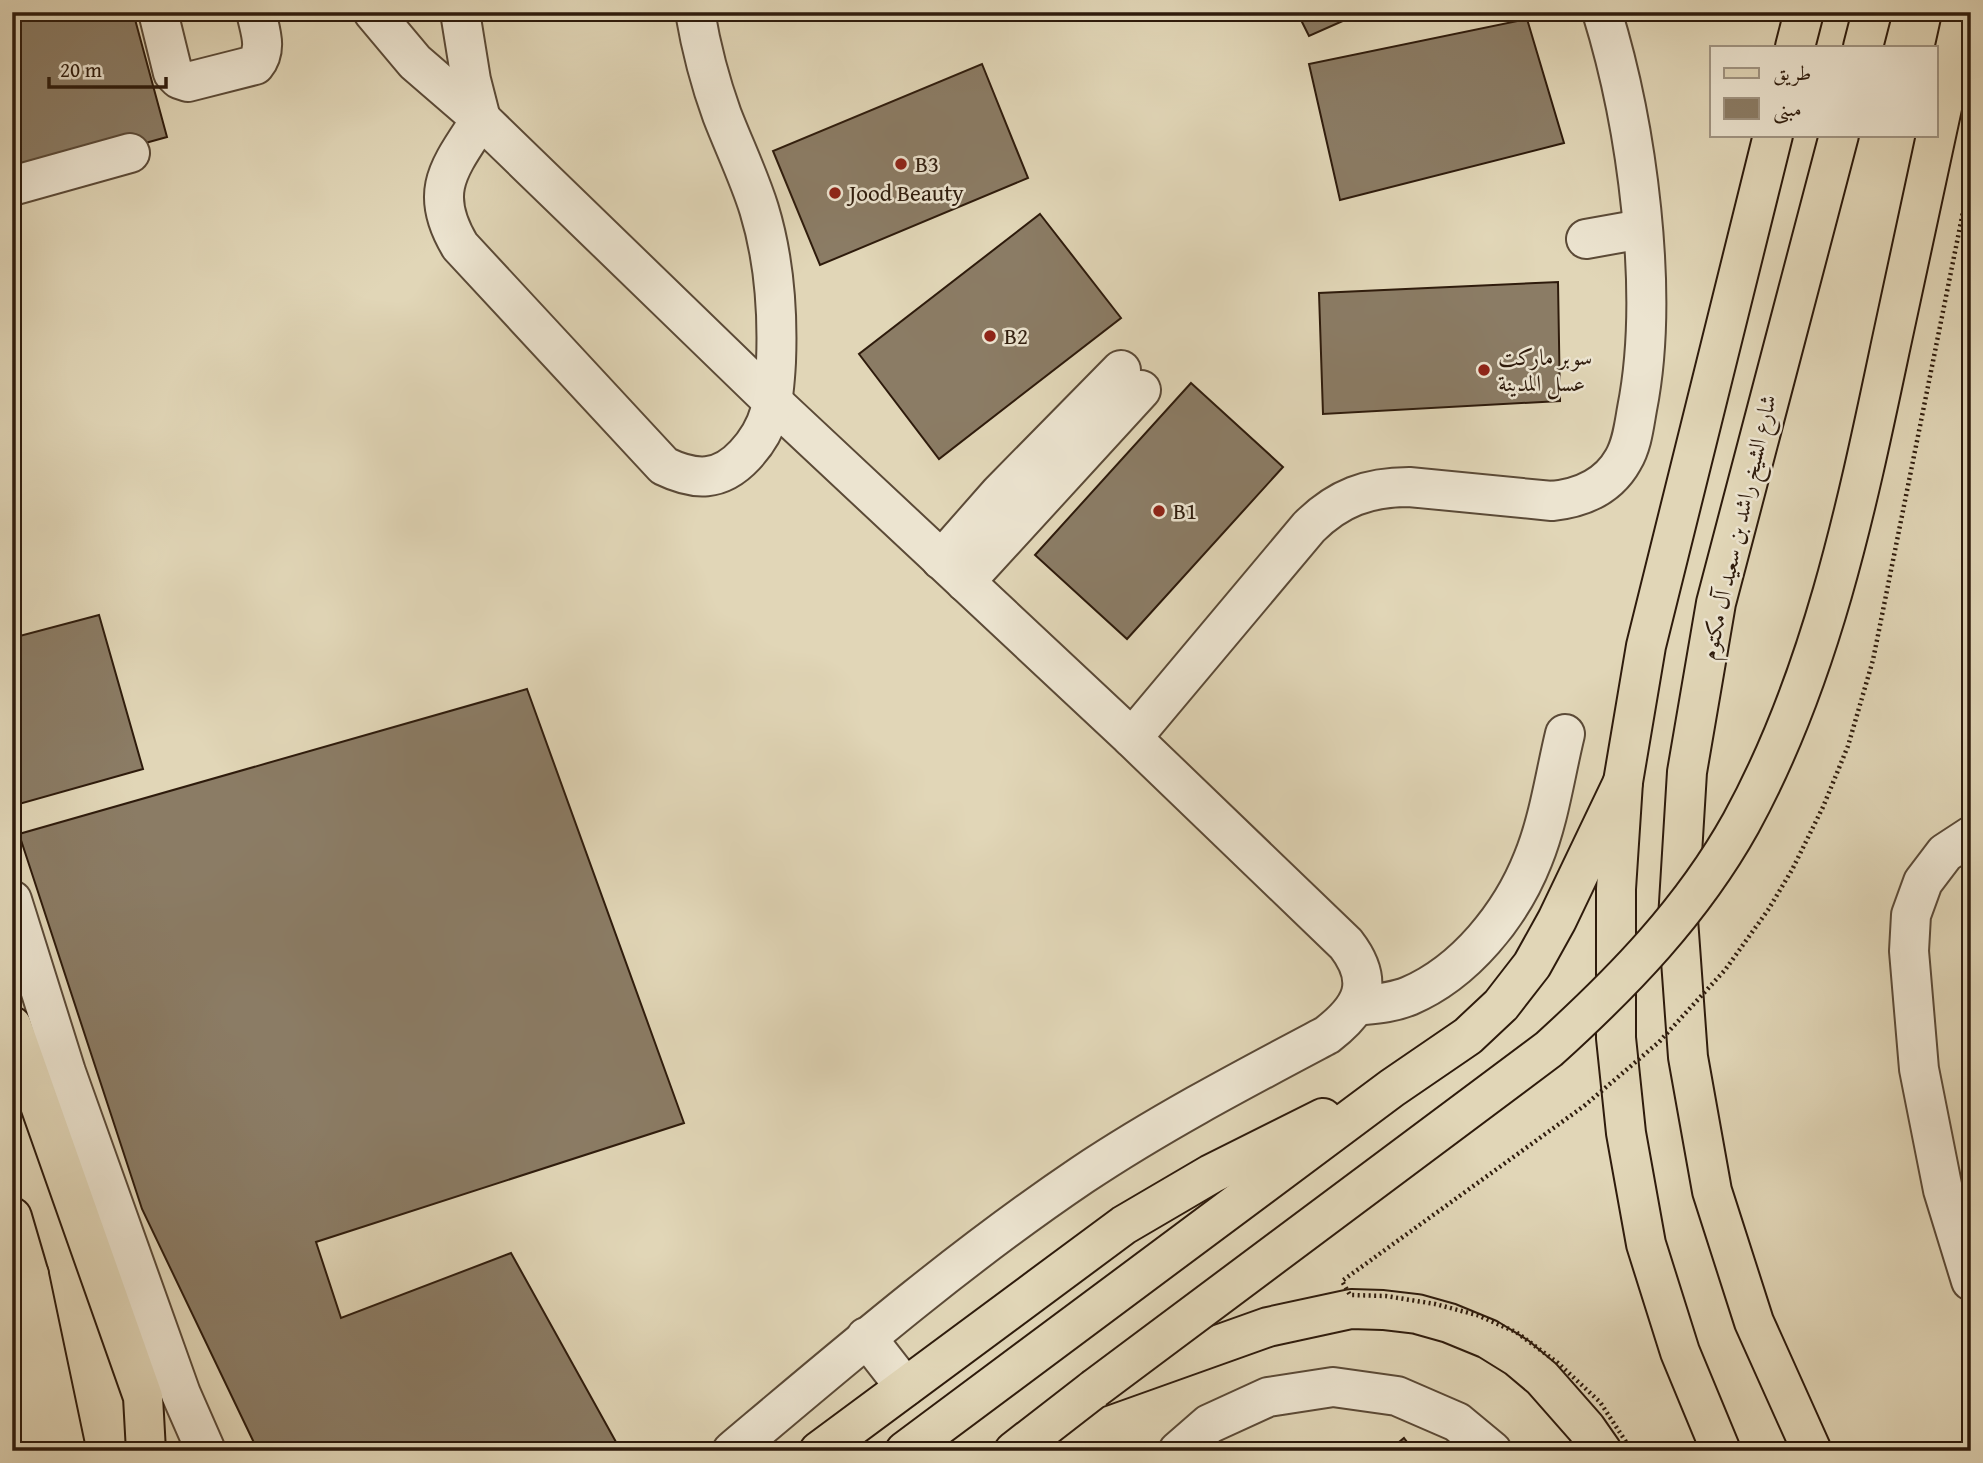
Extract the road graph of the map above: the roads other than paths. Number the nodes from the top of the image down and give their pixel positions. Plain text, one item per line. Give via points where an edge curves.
1 (158, 12) edge
2 (256, 12) edge
3 (373, 12) edge
4 (460, 12) edge
5 (695, 12) edge
6 (1602, 12) edge
7 (1804, 12) edge
8 (1872, 12) edge
9 (1963, 12) edge
10 (1795, 46) edge
11 (1863, 46) edge
12 (481, 119) junction
13 (1938, 129) edge
14 (1773, 136) edge
15 (1839, 136) edge
16 (1936, 136) edge
17 (130, 153) dead end
18 (12, 186) edge
19 (1642, 229) junction
20 (1586, 239) dead end
21 (1131, 380) dead end
22 (774, 403) junction
23 (953, 571) junction
24 (1565, 734) dead end
25 (1132, 738) junction
26 (1623, 782) junction
27 (1971, 836) edge
28 (12, 900) edge
29 (1356, 1006) junction
30 (12, 1026) edge
31 (1392, 1088) junction
32 (12, 1217) edge
33 (29, 1275) junction
34 (1971, 1281) edge
35 (866, 1337) junction
36 (905, 1387) junction
37 (1094, 1389) junction
38 (143, 1397) junction
39 (33, 1451) edge
40 (66, 1451) edge
41 (146, 1451) edge
42 (161, 1451) edge
43 (206, 1451) edge
44 (732, 1451) edge
45 (819, 1451) edge
46 (905, 1451) edge
47 (1014, 1451) edge
48 (1178, 1451) edge
49 (1492, 1451) edge
50 (1602, 1451) edge
51 (1721, 1451) edge
52 (1812, 1451) edge

1 - 2 street via 173,73 188,82 255,65 263,49
3 - 12 street via 415,62
4 - 12 street
5 - 22 street via 722,113 759,209 769,251 777,336
6 - 19 street via 1625,106
7 - 10 main road
8 - 11 main road
9 - 13 main road, bridge
12 - 22 street
12 - 22 street via 445,180 443,204 448,226 460,246 664,466 700,477 736,465 760,436
14 - 26 main road via 1646,646
15 - 52 main road, شارع الشيخ راشد بن سعيد آل مكتوم via 1716,603 1686,772 1678,919 1688,1057 1712,1191 1754,1322
16 - 37 main road, bridge via 1868,456 1802,691 1774,760 1700,888 1655,946 1549,1049
17 - 18 street
19 - 20 street
19 - 25 street via 1646,307 1639,396 1631,441 1610,478 1574,499 1552,501 1400,487 1372,489 1337,503 1309,527
21 - 23 street
22 - 23 street
23 - 25 street
24 - 29 street via 1534,857 1502,916 1438,980 1408,997
25 - 29 street via 1346,944 1362,974 1363,991
26 - 31 main road via 1532,965 1501,1005 1468,1036
26 - 51 main road via 1616,888 1616,1038 1626,1133 1646,1244 1680,1352
27 - 34 street via 1945,853 1923,882 1911,915 1909,951 1919,1069 1943,1190
28 - 43 street via 66,1072
29 - 35 street via 1327,1035 1084,1174
30 - 38 main road
31 - 36 main road via 1222,1168 1124,1225
31 - 46 main road
32 - 33 main road
33 - 39 main road
33 - 40 main road
35 - 36 street
35 - 44 street
36 - 45 main road
37 - 47 main road
37 - 50 main road, bridge via 1268,1327 1351,1309 1417,1314 1488,1339 1517,1357 1563,1400
38 - 41 main road
38 - 42 main road
48 - 49 street via 1209,1424 1268,1397 1333,1387 1397,1396 1457,1422

